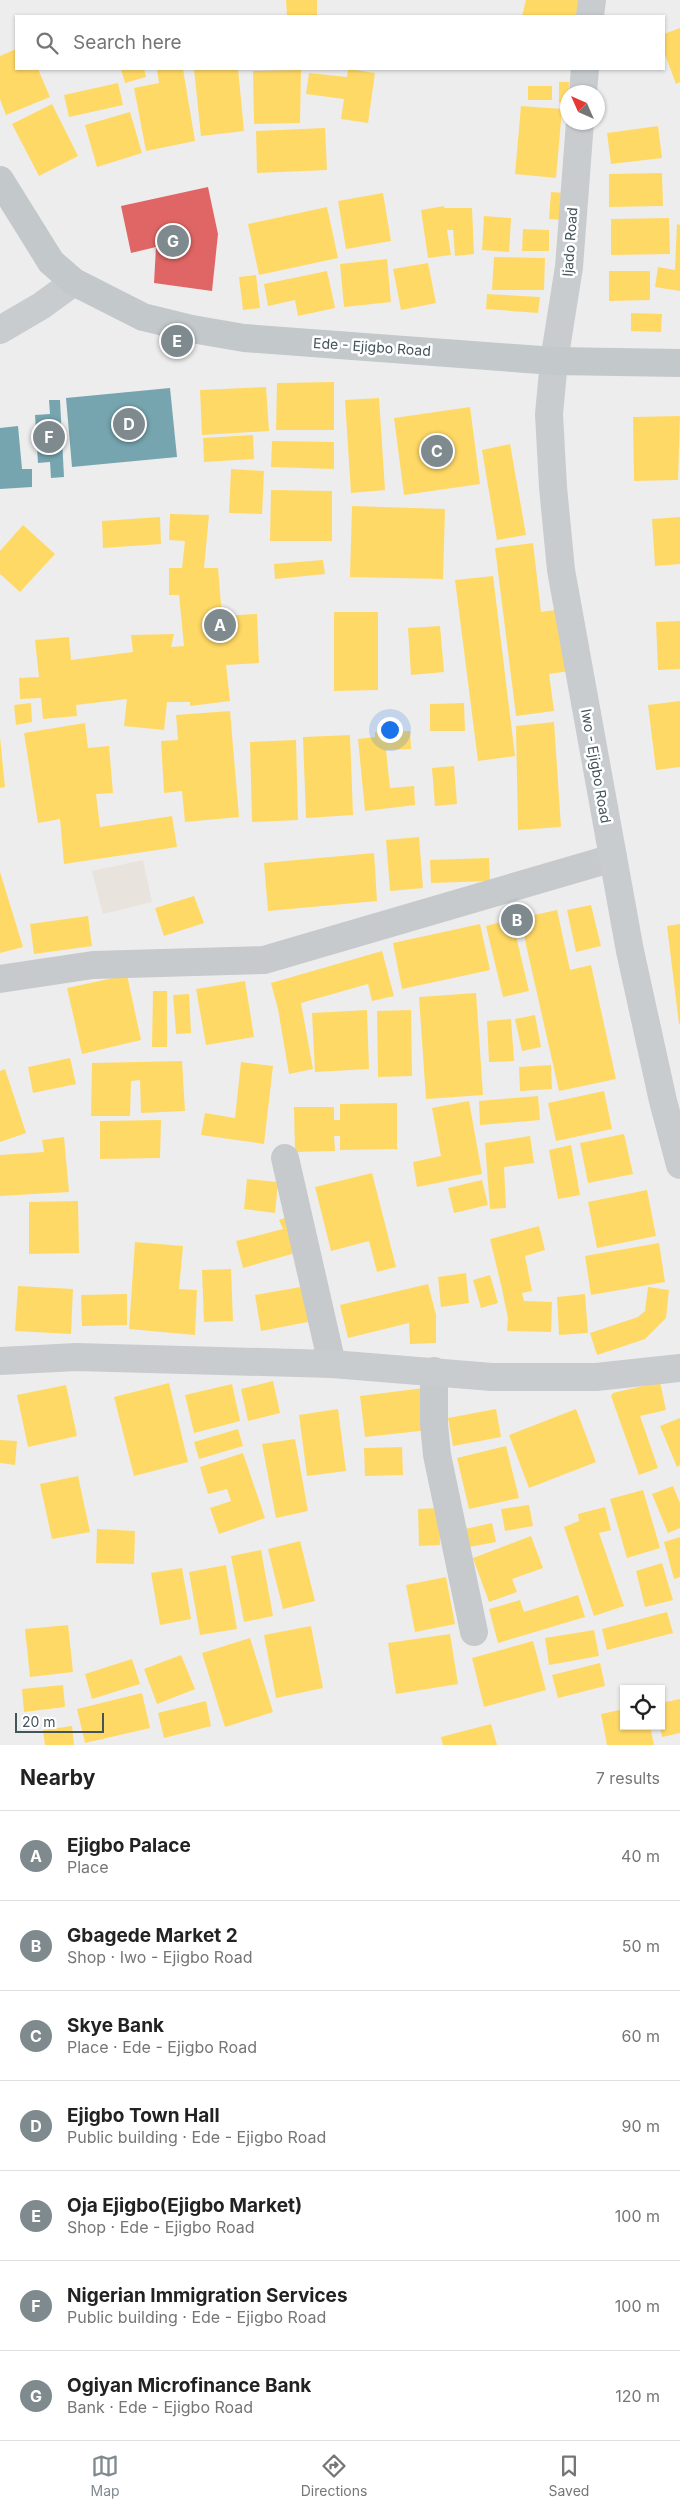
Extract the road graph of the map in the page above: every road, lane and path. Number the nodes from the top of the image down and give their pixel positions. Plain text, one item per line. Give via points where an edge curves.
1 (592, 0) edge
2 (590, 15) edge
3 (585, 70) edge
4 (583, 85) edge
5 (579, 130) edge
6 (0, 180) edge
7 (74, 282) junction
8 (0, 330) edge
9 (554, 361) junction
10 (680, 363) edge
11 (613, 858) junction
12 (0, 979) edge
13 (285, 1158) dead end
14 (680, 1165) edge
15 (0, 1361) edge
16 (332, 1364) junction
17 (680, 1368) edge
18 (434, 1371) junction
19 (474, 1632) dead end

1 - 2 street
3 - 4 street
5 - 9 street, Ijado Road via 569,267
6 - 7 main road, Ede - Ejigbo Road via 50,262
7 - 8 street
7 - 9 main road, Ede - Ejigbo Road via 143,316 244,338
9 - 10 main road, Ede - Ejigbo Road
9 - 11 street, Iwo - Ejigbo Road via 549,414 561,570
11 - 12 street via 264,960 93,965
11 - 14 street, Iwo - Ejigbo Road via 663,1101
13 - 16 street
15 - 16 street via 76,1357
16 - 18 street
17 - 18 street via 596,1378 492,1377
18 - 19 street via 437,1455

